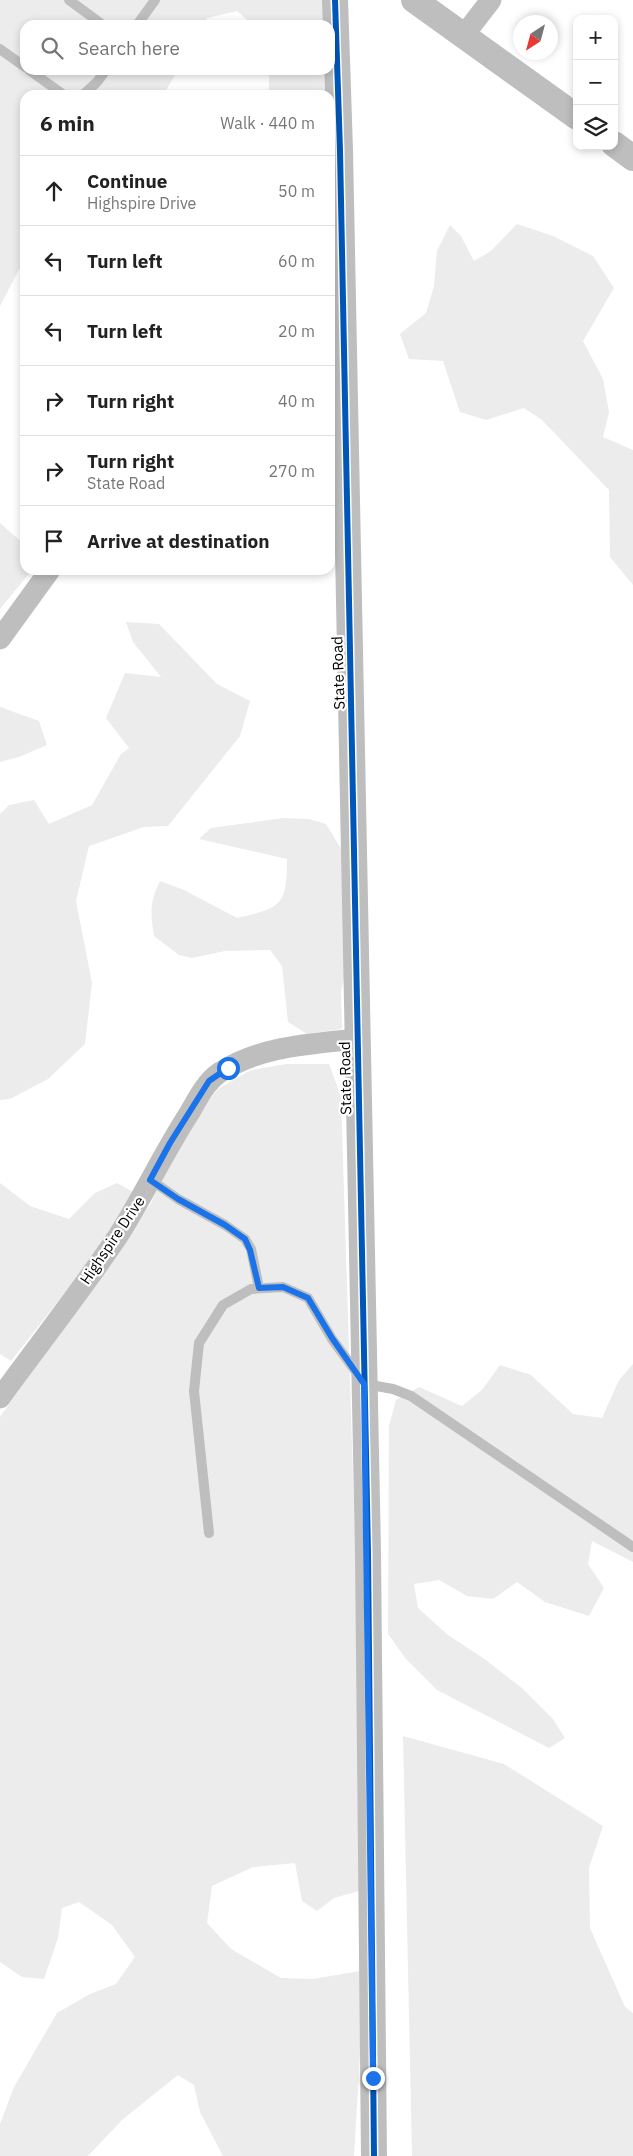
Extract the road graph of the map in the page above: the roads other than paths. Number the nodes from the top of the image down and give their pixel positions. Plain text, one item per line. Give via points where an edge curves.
1 (69, 0) edge
2 (155, 0) edge
3 (335, 0) edge
4 (414, 0) edge
5 (492, 0) edge
6 (96, 20) edge
7 (141, 20) edge
8 (464, 35) junction
9 (0, 49) edge
10 (20, 63) edge
11 (37, 75) edge
12 (102, 75) edge
13 (57, 90) edge
14 (88, 90) edge
15 (573, 114) edge
16 (336, 291) edge
17 (46, 575) edge
18 (0, 639) edge
19 (357, 1039) junction
20 (150, 1180) junction
21 (259, 1288) junction
22 (364, 1384) junction
23 (0, 1398) edge
24 (210, 1533) dead end
25 (633, 1547) edge
26 (374, 2156) edge

1 - 6 lane
2 - 7 lane
3 - 16 street, State Road
4 - 8 street
5 - 8 street
8 - 15 street
9 - 10 lane
11 - 13 lane
12 - 14 lane
16 - 19 street, State Road
17 - 18 street
19 - 20 street, Highspire Drive via 299,1045 258,1055 218,1074 209,1081
19 - 22 street, State Road
20 - 21 lane via 245,1239
20 - 23 street, Highspire Drive via 116,1238
21 - 22 lane via 283,1287 308,1298
21 - 24 lane via 251,1289 223,1305 199,1343 194,1391
22 - 25 lane via 411,1396
22 - 26 street, State Road

